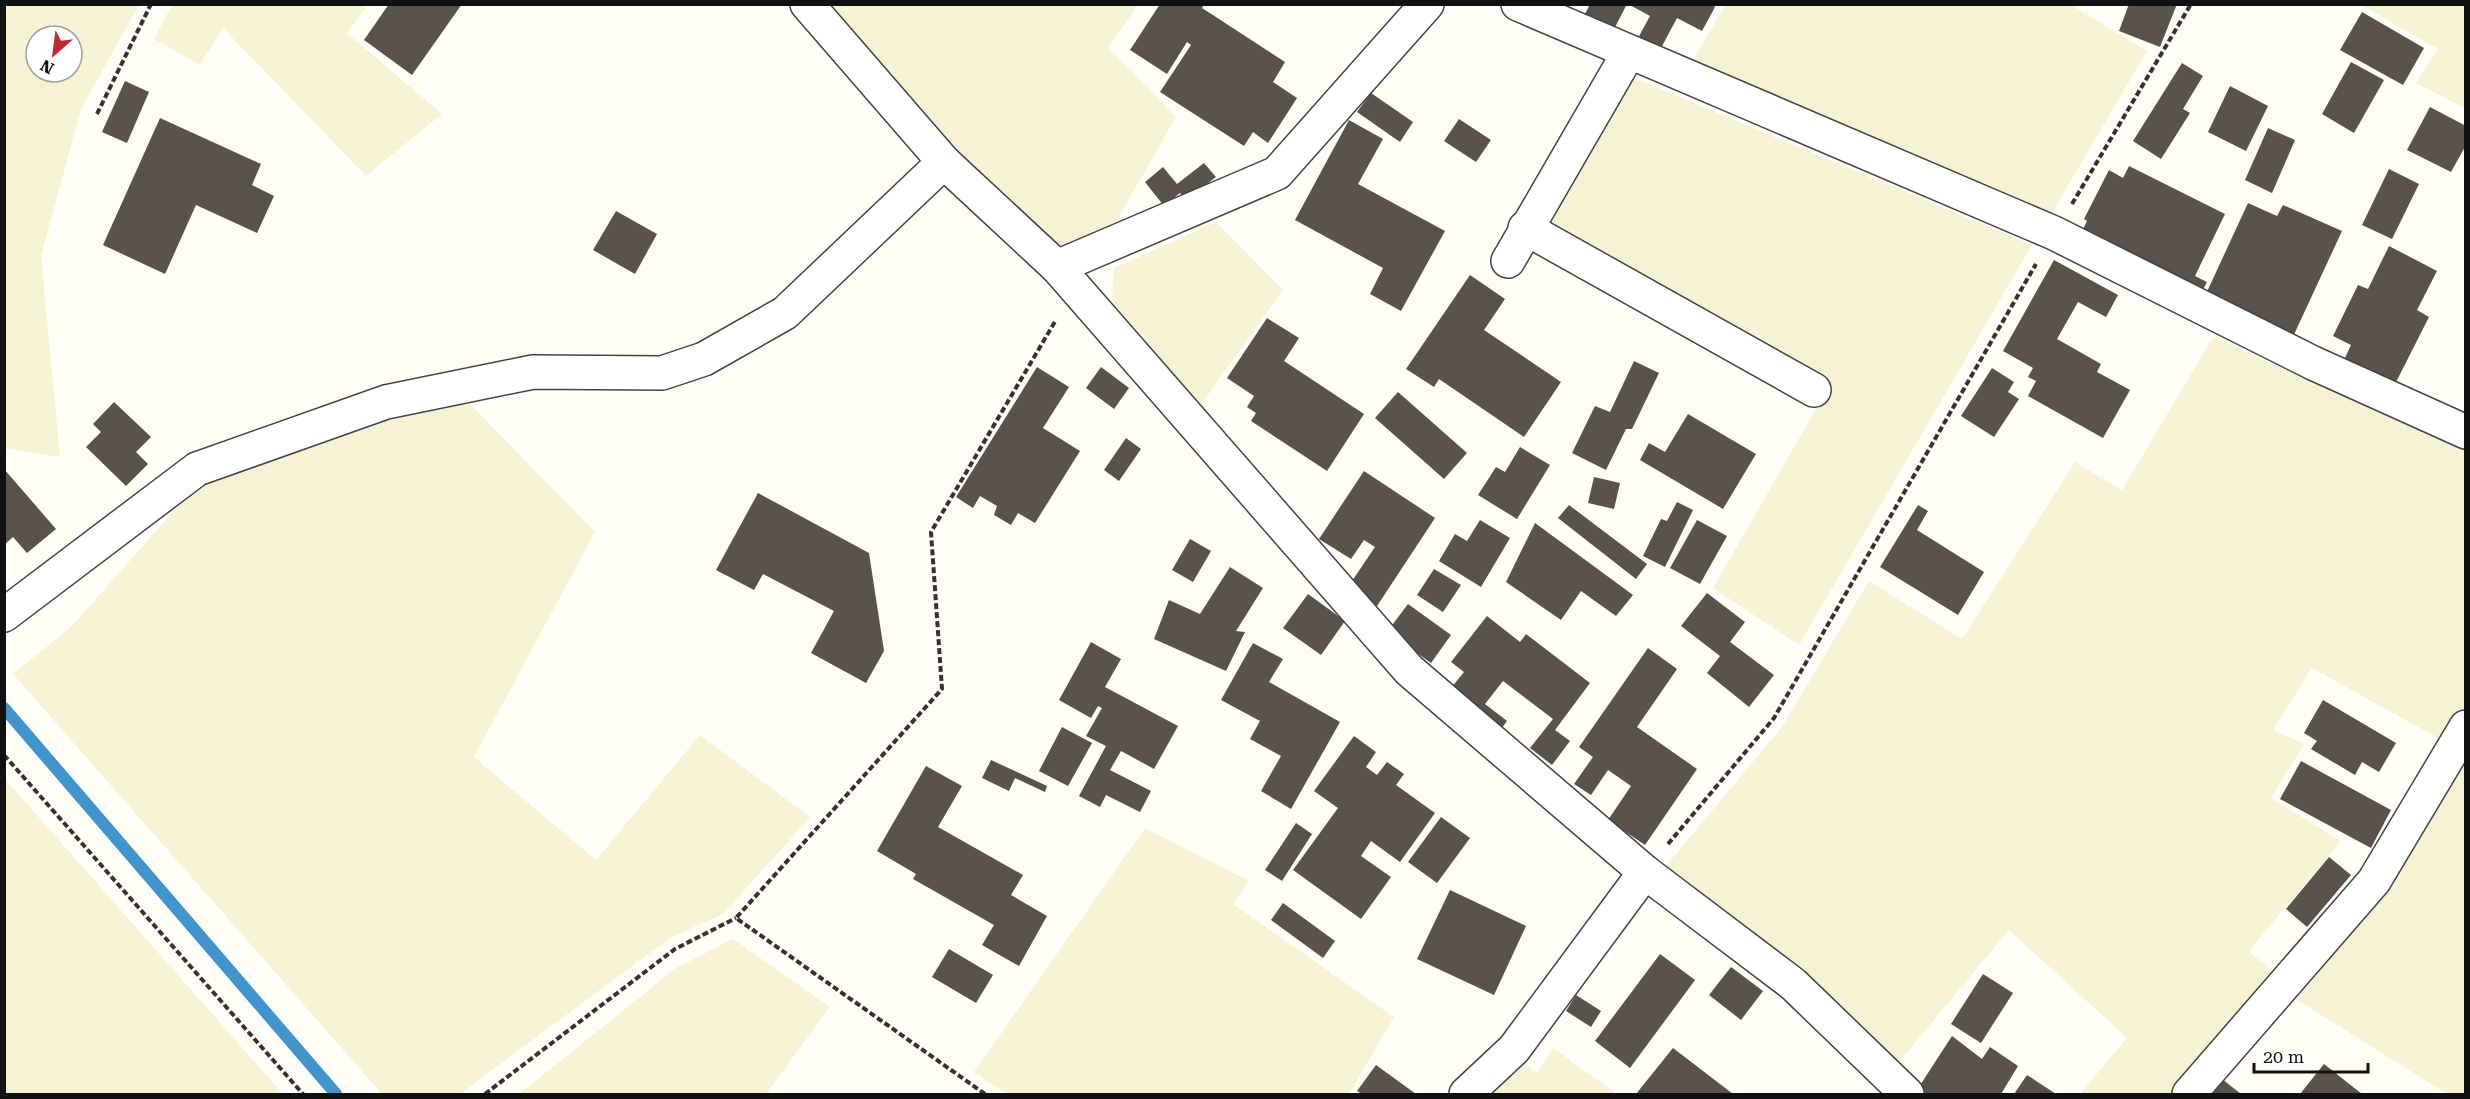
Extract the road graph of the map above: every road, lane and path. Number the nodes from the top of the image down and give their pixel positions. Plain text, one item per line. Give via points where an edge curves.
1 (151, 4) edge
2 (807, 4) edge
3 (1427, 4) edge
4 (1518, 4) edge
5 (2191, 4) edge
6 (1629, 52) junction
7 (98, 114) dead end
8 (944, 162) junction
9 (1525, 228) junction
10 (2054, 233) junction
11 (1508, 261) dead end
12 (1066, 278) junction
13 (1814, 390) dead end
14 (2466, 432) edge
15 (4, 615) edge
16 (2466, 728) edge
17 (4, 755) edge
18 (1645, 872) junction
19 (736, 918) junction
20 (303, 1095) edge
21 (484, 1095) edge
22 (985, 1095) edge
23 (1466, 1095) edge
24 (1907, 1095) edge
25 (2189, 1095) edge

1 - 7 path
2 - 8 street
3 - 12 street via 1277,173
4 - 6 street
5 - 10 path
6 - 9 street
6 - 10 street
8 - 12 street
8 - 15 street via 785,313 704,359 662,374 533,372 386,402 196,469
9 - 11 street
9 - 13 street
10 - 14 street via 2313,363
10 - 18 path via 1774,718
12 - 18 street via 1409,670
12 - 19 path via 932,532 942,689
16 - 25 street via 2374,881
17 - 20 path
18 - 23 street via 1514,1049
18 - 24 street via 1793,984
19 - 21 path via 675,949
19 - 22 path

